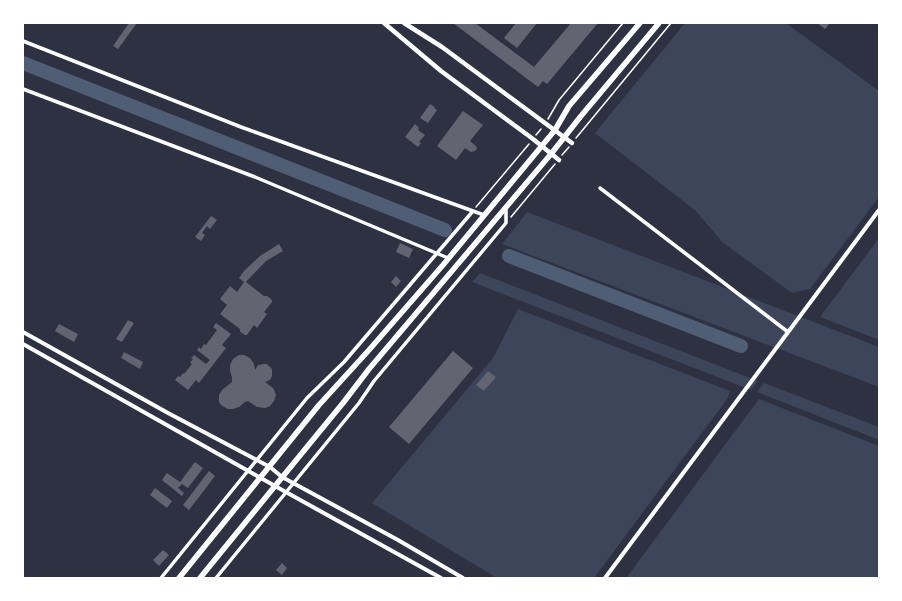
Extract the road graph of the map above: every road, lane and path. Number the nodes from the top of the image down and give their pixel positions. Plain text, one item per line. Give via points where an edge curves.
1 (384, 23) edge
2 (404, 23) edge
3 (640, 23) edge
4 (659, 23) edge
5 (671, 23) edge
6 (23, 41) edge
7 (23, 89) edge
8 (555, 130) junction
9 (565, 137) junction
10 (572, 143) junction
11 (542, 146) junction
12 (551, 154) junction
13 (559, 160) junction
14 (600, 188) dead end
15 (506, 207) junction
16 (879, 210) edge
17 (472, 211) junction
18 (484, 215) junction
19 (506, 223) junction
20 (436, 253) junction
21 (448, 258) junction
22 (23, 332) edge
23 (788, 332) junction
24 (23, 344) edge
25 (257, 460) junction
26 (270, 467) junction
27 (248, 470) junction
28 (282, 477) junction
29 (261, 478) junction
30 (293, 483) junction
31 (275, 486) junction
32 (285, 492) junction
33 (161, 578) edge
34 (179, 578) edge
35 (200, 578) edge
36 (216, 578) edge
37 (440, 578) edge
38 (462, 578) edge
39 (604, 578) edge

1 - 11 main road via 442,71
2 - 8 main road via 442,47
3 - 8 main road via 569,106
4 - 9 main road
5 - 10 path
6 - 17 street via 241,127
7 - 20 street via 255,177
8 - 9 main road
8 - 11 main road
9 - 10 main road
9 - 12 main road
10 - 13 path
11 - 12 main road
11 - 18 main road
12 - 13 main road
12 - 15 main road
13 - 19 path
14 - 23 street
15 - 19 street
15 - 28 main road
16 - 23 street
17 - 18 street
17 - 20 street
18 - 21 main road
19 - 30 street
20 - 21 street
20 - 25 street via 344,362 307,398
21 - 26 main road via 319,405
22 - 25 street
23 - 39 street
24 - 27 street
25 - 26 street
25 - 27 street
26 - 28 street
26 - 29 main road
27 - 29 street
27 - 33 street
28 - 30 street
28 - 31 main road
29 - 31 street
29 - 34 main road
30 - 32 street
30 - 38 street
31 - 32 street
31 - 35 main road
32 - 36 street
32 - 37 street

